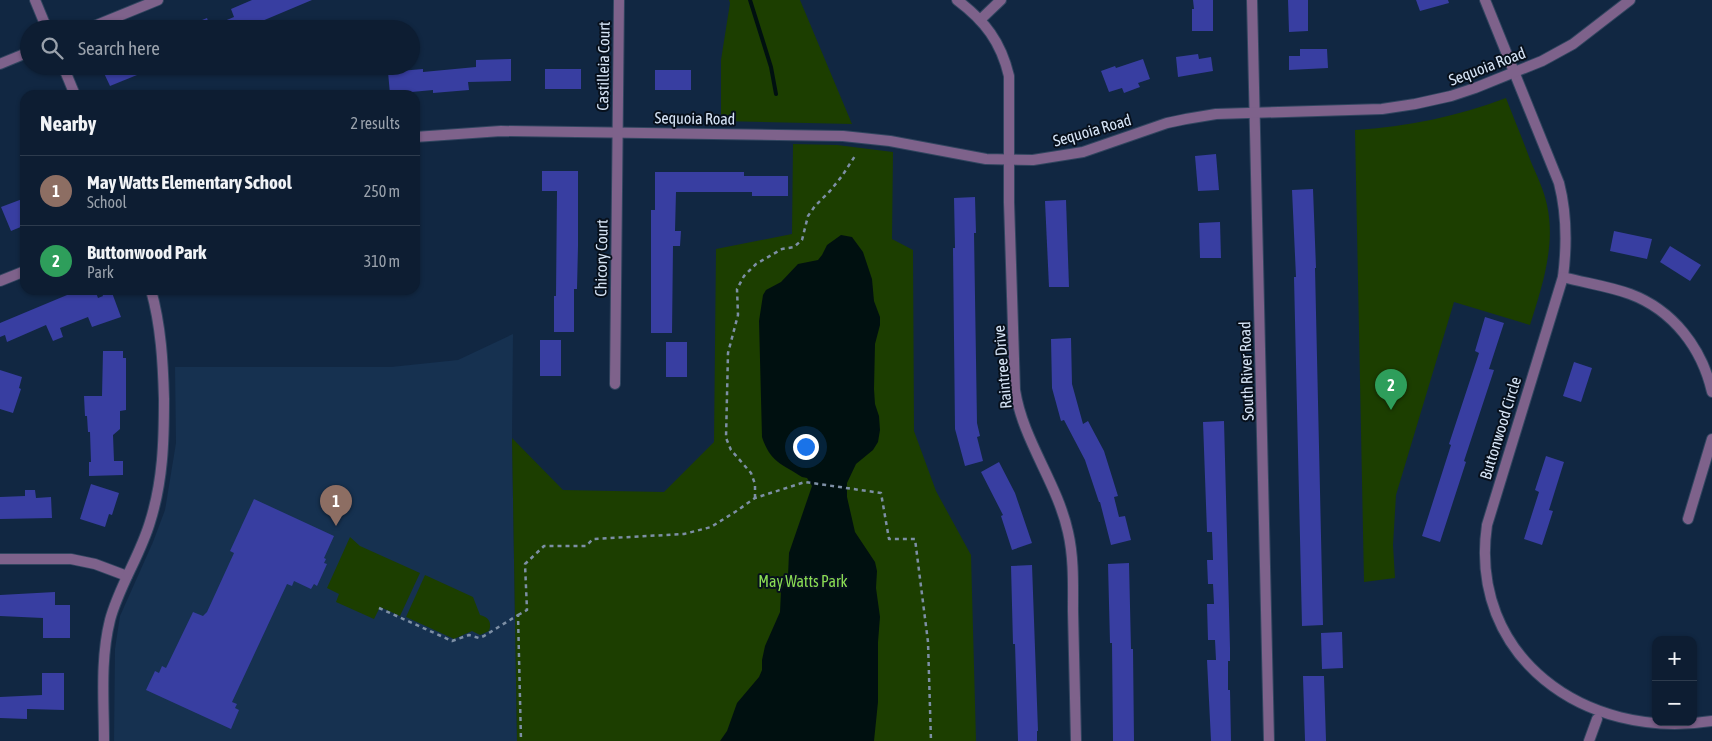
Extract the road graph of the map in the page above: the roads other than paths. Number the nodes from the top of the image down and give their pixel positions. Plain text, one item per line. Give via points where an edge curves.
1 (36, 0) edge
2 (158, 0) edge
3 (619, 0) edge
4 (957, 0) edge
5 (1001, 0) edge
6 (1252, 0) edge
7 (1485, 0) edge
8 (1630, 0) edge
9 (44, 20) edge
10 (109, 20) edge
11 (980, 20) junction
12 (20, 56) edge
13 (0, 64) edge
14 (1515, 73) junction
15 (67, 75) edge
16 (73, 90) edge
17 (1255, 113) junction
18 (618, 132) junction
19 (420, 137) edge
20 (1009, 160) junction
21 (20, 273) edge
22 (1563, 278) junction
23 (0, 281) edge
24 (152, 295) edge
25 (615, 384) dead end
26 (1712, 392) edge
27 (1712, 438) edge
28 (1688, 519) dead end
29 (0, 558) edge
30 (128, 576) junction
31 (1597, 719) junction
32 (1712, 721) edge
33 (104, 741) edge
34 (1076, 741) edge
35 (1269, 741) edge
36 (1589, 741) edge

1 - 9 street
2 - 10 street
3 - 18 street, Castilleia Court
4 - 11 street, Raintree Drive
5 - 11 street
6 - 17 street, South River Road
7 - 14 street, Buttonwood Circle
8 - 14 street, Sequoia Road via 1573,44
11 - 20 street, Raintree Drive via 994,36 1009,76
12 - 13 street
14 - 17 street, Sequoia Road via 1451,96 1398,107
14 - 22 street, Buttonwood Circle via 1563,197 1566,245
15 - 16 street
17 - 20 street, Sequoia Road via 1186,119 1083,152 1033,160
17 - 35 street, South River Road
18 - 19 street, Sequoia Road via 501,131
18 - 20 street, Sequoia Road via 843,136 890,141 986,160
18 - 25 street, Chicory Court
20 - 34 street, Raintree Drive via 1015,390 1027,435 1057,495 1069,533
21 - 23 street
22 - 26 street via 1630,294 1664,313 1693,344
22 - 31 street, Buttonwood Circle via 1490,510 1485,539 1486,576 1494,612 1509,647 1540,683 1562,700
24 - 30 street via 162,351 163,460 150,524
27 - 28 street
29 - 30 street via 71,559
30 - 33 street via 118,596 106,642
31 - 32 street, Buttonwood Circle via 1627,728 1652,730 1675,730
31 - 36 street

